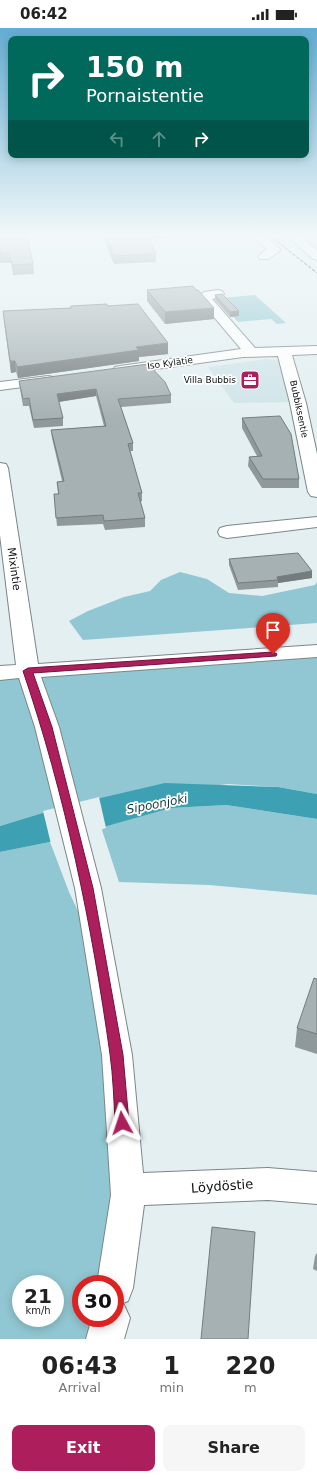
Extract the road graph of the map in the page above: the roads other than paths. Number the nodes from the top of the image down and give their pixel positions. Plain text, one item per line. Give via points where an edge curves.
1 (207, 296) edge
2 (317, 350) edge
3 (284, 351) junction
4 (251, 352) junction
5 (106, 372) edge
6 (60, 378) edge
7 (0, 386) edge
8 (0, 468) edge
9 (317, 492) edge
10 (317, 522) edge
11 (227, 532) dead end
12 (317, 651) edge
13 (28, 671) junction
14 (0, 673) edge
15 (317, 1188) edge
16 (127, 1189) junction
17 (117, 1275) edge
18 (109, 1327) edge
19 (106, 1339) edge

1 - 4 street via 204,298
2 - 3 street, Iso Kylätie
3 - 4 street, Iso Kylätie
3 - 9 street, Bubbiksentie via 298,397
4 - 5 street, Iso Kylätie
6 - 7 street
8 - 13 street, Mixintie
10 - 11 street
12 - 13 street
13 - 14 street
13 - 16 street, Mixintie via 47,727 88,888 117,1055
15 - 16 street, Löydöstie via 298,1184 254,1184
16 - 17 street, Mixintie
18 - 19 street

